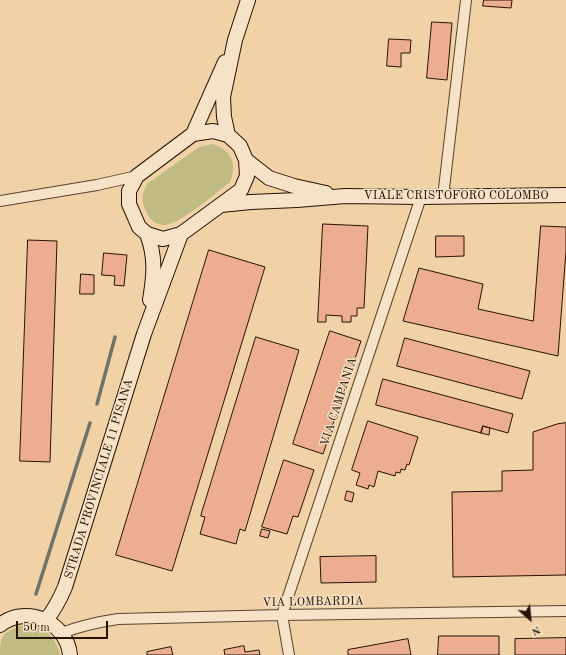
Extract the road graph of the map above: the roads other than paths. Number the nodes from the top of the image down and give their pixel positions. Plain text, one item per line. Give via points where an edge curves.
1 (248, 0) edge
2 (466, 0) edge
3 (235, 40) junction
4 (193, 134) junction
5 (228, 135) junction
6 (246, 160) junction
7 (136, 176) junction
8 (566, 195) edge
9 (345, 196) junction
10 (443, 197) junction
11 (421, 198) junction
12 (0, 201) edge
13 (221, 205) junction
14 (147, 234) junction
15 (181, 234) junction
16 (144, 334) junction
17 (566, 611) edge
18 (282, 615) junction
19 (46, 620) junction
20 (0, 625) edge
21 (62, 633) junction
22 (70, 655) edge
23 (289, 655) edge

1 - 3 main road
2 - 10 street
3 - 4 main road
3 - 5 main road via 223,96
4 - 5 main road via 213,130
4 - 7 main road
5 - 6 main road via 240,146
6 - 9 main road, VIALE CRISTOFORO COLOMBO via 269,178 294,186
6 - 13 main road via 247,176 241,190
7 - 12 street
7 - 14 main road, STRADA PROVINCIALE 11 PISANA via 129,191 129,204 139,227
8 - 10 main road, VIALE CRISTOFORO COLOMBO
9 - 11 main road, VIALE CRISTOFORO COLOMBO
9 - 13 main road, VIALE CRISTOFORO COLOMBO
10 - 11 main road, VIALE CRISTOFORO COLOMBO
11 - 18 street, VIA CAMPANIA
13 - 15 main road
14 - 15 main road via 163,239
14 - 16 main road, STRADA PROVINCIALE 11 PISANA via 155,270
15 - 16 main road, STRADA PROVINCIALE 11 PISANA
16 - 19 main road, STRADA PROVINCIALE 11 PISANA via 65,587 60,600
17 - 18 street, VIA LOMBARDIA
18 - 21 street, VIA LOMBARDIA via 118,619 92,623
18 - 23 street
19 - 20 main road via 24,616
19 - 21 main road
21 - 22 main road

